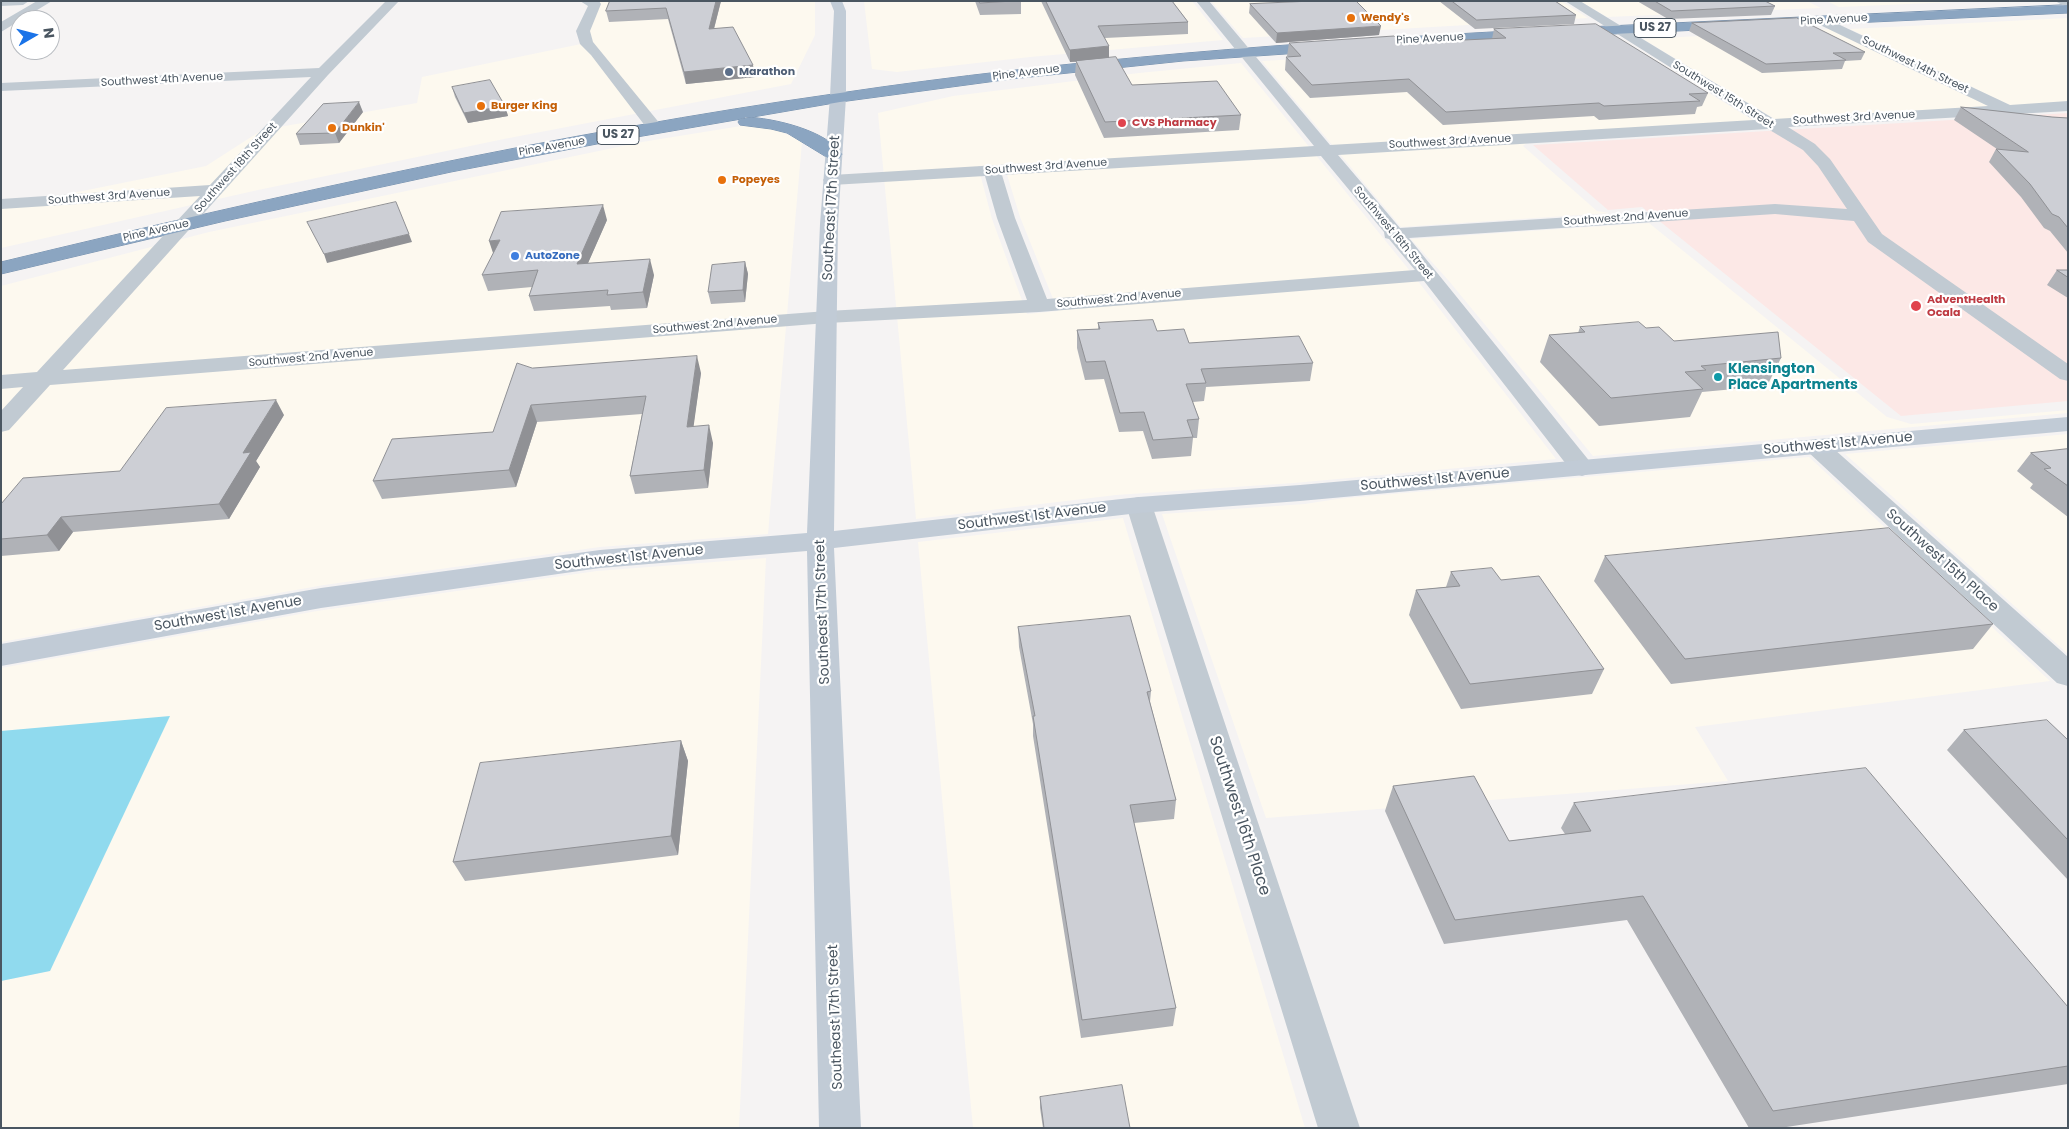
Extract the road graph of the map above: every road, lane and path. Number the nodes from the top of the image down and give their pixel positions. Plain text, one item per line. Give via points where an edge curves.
1 (23, 1) edge
2 (46, 1) edge
3 (393, 1) edge
4 (586, 1) edge
5 (1202, 1) edge
6 (1571, 1) edge
7 (2061, 1) edge
8 (1, 2) edge
9 (840, 4) edge
10 (2068, 4) edge
11 (1831, 8) dead end
12 (2068, 9) edge
13 (1855, 19) junction
14 (1823, 20) junction
15 (1, 28) edge
16 (1618, 30) junction
17 (1559, 33) edge
18 (1540, 34) edge
19 (1244, 52) junction
20 (323, 72) junction
21 (1, 87) edge
22 (838, 97) junction
23 (2068, 106) edge
24 (2007, 110) junction
25 (699, 120) junction
26 (1769, 123) junction
27 (655, 128) junction
28 (1324, 150) junction
29 (834, 154) junction
30 (992, 170) junction
31 (832, 180) junction
32 (217, 190) junction
33 (1, 204) edge
34 (1860, 216) junction
35 (185, 224) junction
36 (1392, 234) junction
37 (1, 268) edge
38 (1429, 276) junction
39 (1039, 306) junction
40 (827, 317) junction
41 (2068, 374) edge
42 (45, 380) junction
43 (1, 382) edge
44 (2068, 424) edge
45 (1, 425) edge
46 (1816, 446) junction
47 (1582, 468) junction
48 (1139, 505) junction
49 (820, 541) junction
50 (1, 655) edge
51 (2068, 675) edge
52 (840, 1128) edge
53 (1339, 1128) edge

1 - 8 street
2 - 15 street
3 - 20 street, Southwest 18th Street
4 - 27 street via 595,4 583,31 586,44 596,52
5 - 19 street, Southwest 16th Street
6 - 16 street, Southwest 15th Street
7 - 10 street
9 - 22 main road, Southeast 17th Street
11 - 13 street, Southwest 14th Street
12 - 13 highway, Pine Avenue / US 27
13 - 14 highway, Pine Avenue / US 27
14 - 16 highway, Pine Avenue / US 27
14 - 24 street, Southwest 14th Street
16 - 17 highway, Pine Avenue / US 27
16 - 26 street, Southwest 15th Street
18 - 19 highway, Pine Avenue / US 27
19 - 22 highway, Pine Avenue / US 27 via 1044,71
19 - 28 street, Southwest 16th Street
20 - 21 street, Southwest 4th Avenue
20 - 32 street, Southwest 18th Street
22 - 25 highway, Pine Avenue / US 27
22 - 29 main road, Southeast 17th Street
23 - 24 street, Southwest 3rd Avenue
24 - 26 street, Southwest 3rd Avenue
25 - 27 highway, Pine Avenue / US 27
25 - 29 highway via 764,122 787,127 806,134
26 - 28 street, Southwest 3rd Avenue
26 - 34 street, Southwest 15th Street via 1818,155
27 - 35 highway, Pine Avenue / US 27 via 454,166
28 - 30 street, Southwest 3rd Avenue
28 - 36 street, Southwest 16th Street
29 - 31 main road, Southeast 17th Street
30 - 31 street, Southwest 3rd Avenue
30 - 39 street
31 - 40 main road, Southeast 17th Street
32 - 33 street, Southwest 3rd Avenue
32 - 35 street, Southwest 18th Street
34 - 36 street, Southwest 2nd Avenue via 1775,209
34 - 41 street, Southwest 15th Street via 1875,238
35 - 37 highway, Pine Avenue / US 27
35 - 42 street, Southwest 18th Street
36 - 38 street, Southwest 16th Street
38 - 39 street, Southwest 2nd Avenue
38 - 47 street, Southwest 16th Street
39 - 40 street, Southwest 2nd Avenue
40 - 42 street, Southwest 2nd Avenue
40 - 49 main road, Southeast 17th Street
42 - 43 street, Southwest 2nd Avenue
42 - 45 street, Southwest 18th Street
44 - 46 main road, Southwest 1st Avenue
46 - 47 main road, Southwest 1st Avenue
46 - 51 street, Southwest 15th Place
47 - 48 main road, Southwest 1st Avenue
48 - 49 main road, Southwest 1st Avenue
48 - 53 street, Southwest 16th Place
49 - 50 main road, Southwest 1st Avenue via 600,559 410,585
49 - 52 main road, Southeast 17th Street

